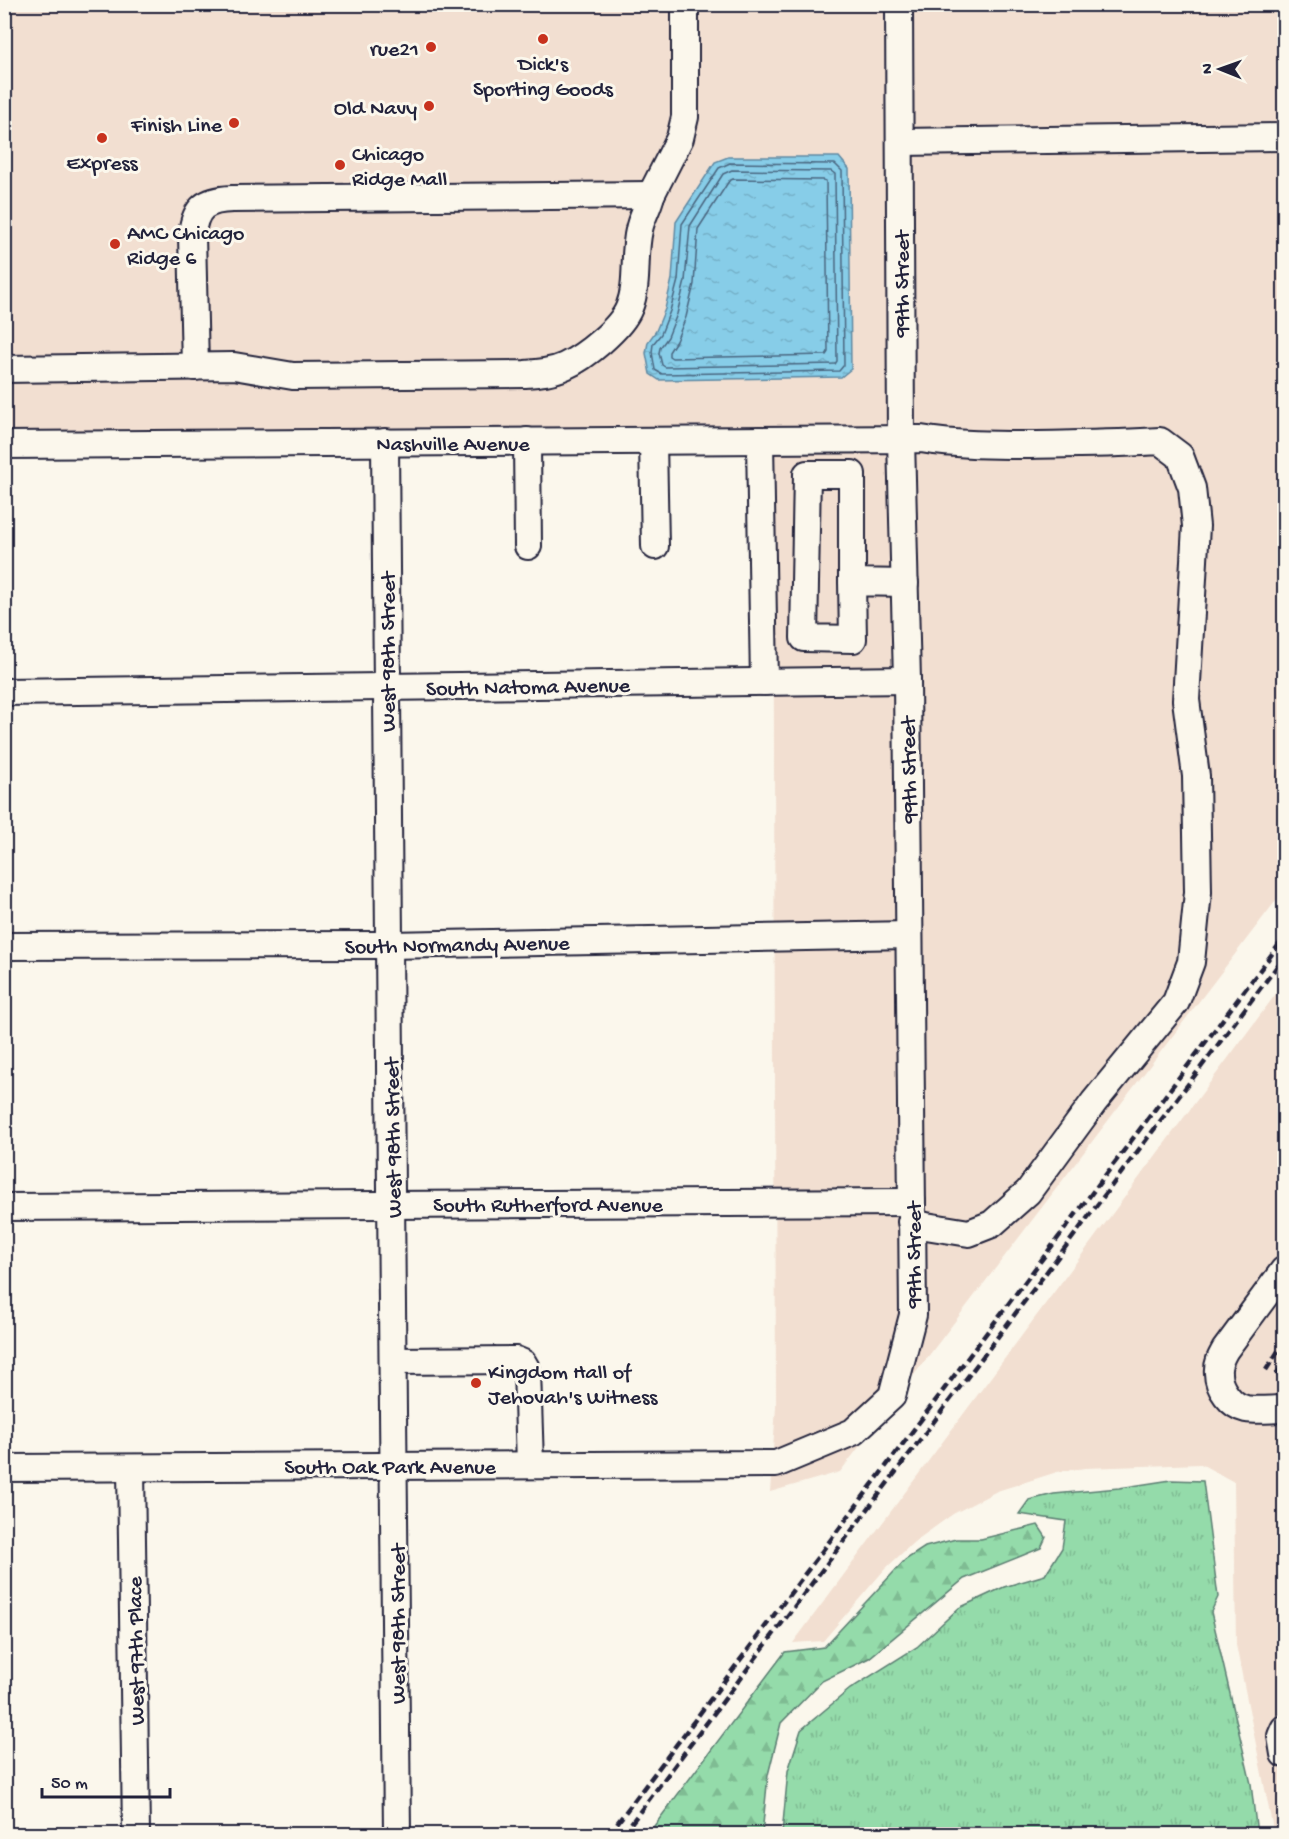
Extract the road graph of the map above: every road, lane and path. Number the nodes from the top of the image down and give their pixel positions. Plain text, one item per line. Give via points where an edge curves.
1 (685, 4) edge
2 (899, 4) edge
3 (1284, 137) edge
4 (900, 142) junction
5 (651, 195) junction
6 (195, 367) junction
7 (4, 369) edge
8 (901, 439) junction
9 (760, 440) junction
10 (527, 441) junction
11 (653, 441) junction
12 (385, 442) junction
13 (4, 445) edge
14 (528, 546) dead end
15 (655, 546) dead end
16 (852, 582) junction
17 (905, 583) junction
18 (907, 680) junction
19 (764, 682) junction
20 (385, 687) junction
21 (4, 692) edge
22 (909, 935) junction
23 (389, 945) junction
24 (4, 946) edge
25 (392, 1203) junction
26 (4, 1207) edge
27 (911, 1212) junction
28 (1284, 1270) edge
29 (393, 1361) junction
30 (1284, 1409) edge
31 (395, 1464) junction
32 (530, 1464) junction
33 (777, 1464) joint
34 (4, 1468) edge
35 (131, 1468) junction
36 (1284, 1729) edge
37 (1284, 1754) edge
38 (136, 1834) edge
39 (397, 1834) edge

1 - 5 street via 685,117 680,138
2 - 4 street, 99th Street
3 - 4 street
4 - 8 street, 99th Street
5 - 6 street via 639,230 629,309 606,337 567,366 525,374 301,376 234,366
5 - 6 street via 242,199 204,205 197,212 192,234
6 - 7 street
8 - 9 street, Nashville Avenue
8 - 17 street, 99th Street
8 - 27 street, South Rutherford Avenue via 1006,445 1160,441 1179,456 1192,488 1196,526 1186,700 1196,776 1198,892 1191,962 1176,1002 1094,1102 1028,1192 992,1224 969,1233 926,1226
9 - 11 street, Nashville Avenue
9 - 19 street
10 - 11 street, Nashville Avenue
10 - 12 street, Nashville Avenue
10 - 14 street
11 - 15 street
12 - 13 street, Nashville Avenue
12 - 20 street, West 98th Street
16 - 16 street via 854,639 804,638 807,474 852,474
16 - 17 street
17 - 18 street, 99th Street
18 - 19 street, South Natoma Avenue
18 - 22 street, 99th Street
19 - 20 street, South Natoma Avenue
20 - 21 street, South Natoma Avenue
20 - 23 street, West 98th Street
22 - 23 street, South Normandy Avenue
22 - 27 street, 99th Street
23 - 24 street, South Normandy Avenue
23 - 25 street, West 98th Street
25 - 26 street, South Rutherford Avenue
25 - 27 street, South Rutherford Avenue
25 - 29 street, West 98th Street
27 - 33 street, 99th Street via 913,1315 892,1396 853,1432
28 - 30 street via 1224,1350 1218,1374 1224,1393 1234,1404 1244,1409
29 - 31 street, West 98th Street
29 - 32 street via 523,1363 528,1370
31 - 32 street, South Oak Park Avenue
31 - 35 street, South Oak Park Avenue
31 - 39 street, West 98th Street
32 - 33 street, South Oak Park Avenue
34 - 35 street, South Oak Park Avenue
35 - 38 street, West 97th Place
36 - 37 street

